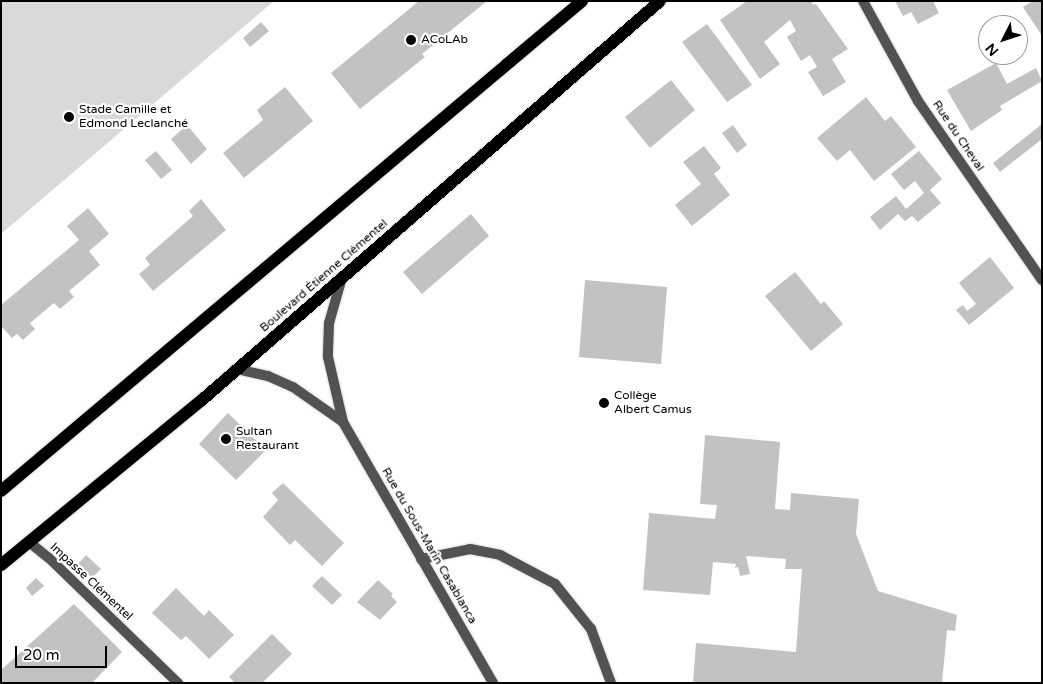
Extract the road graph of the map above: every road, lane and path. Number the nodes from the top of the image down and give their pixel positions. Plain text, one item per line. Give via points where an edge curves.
1 (582, 1) edge
2 (660, 1) edge
3 (863, 1) edge
4 (340, 280) junction
5 (1042, 280) edge
6 (237, 369) junction
7 (343, 422) junction
8 (1, 491) edge
9 (29, 542) junction
10 (421, 559) junction
11 (1, 565) edge
12 (178, 683) edge
13 (493, 683) edge
14 (611, 683) edge

1 - 8 main road
2 - 4 main road, Boulevard Étienne Clémentel
3 - 5 street, Rue du Cheval via 918,101
4 - 6 main road, Boulevard Étienne Clémentel
4 - 7 street, Rue du Sous-Marin Casabianca via 329,324 328,357
6 - 7 street, Rue du Sous-Marin Casabianca via 268,376 293,387
6 - 9 main road, Boulevard Étienne Clémentel
7 - 10 street, Rue du Sous-Marin Casabianca
9 - 11 main road, Boulevard Étienne Clémentel
9 - 12 street, Impasse Clémentel
10 - 13 street, Rue du Sous-Marin Casabianca
10 - 14 street via 470,549 500,554 556,584 592,629

